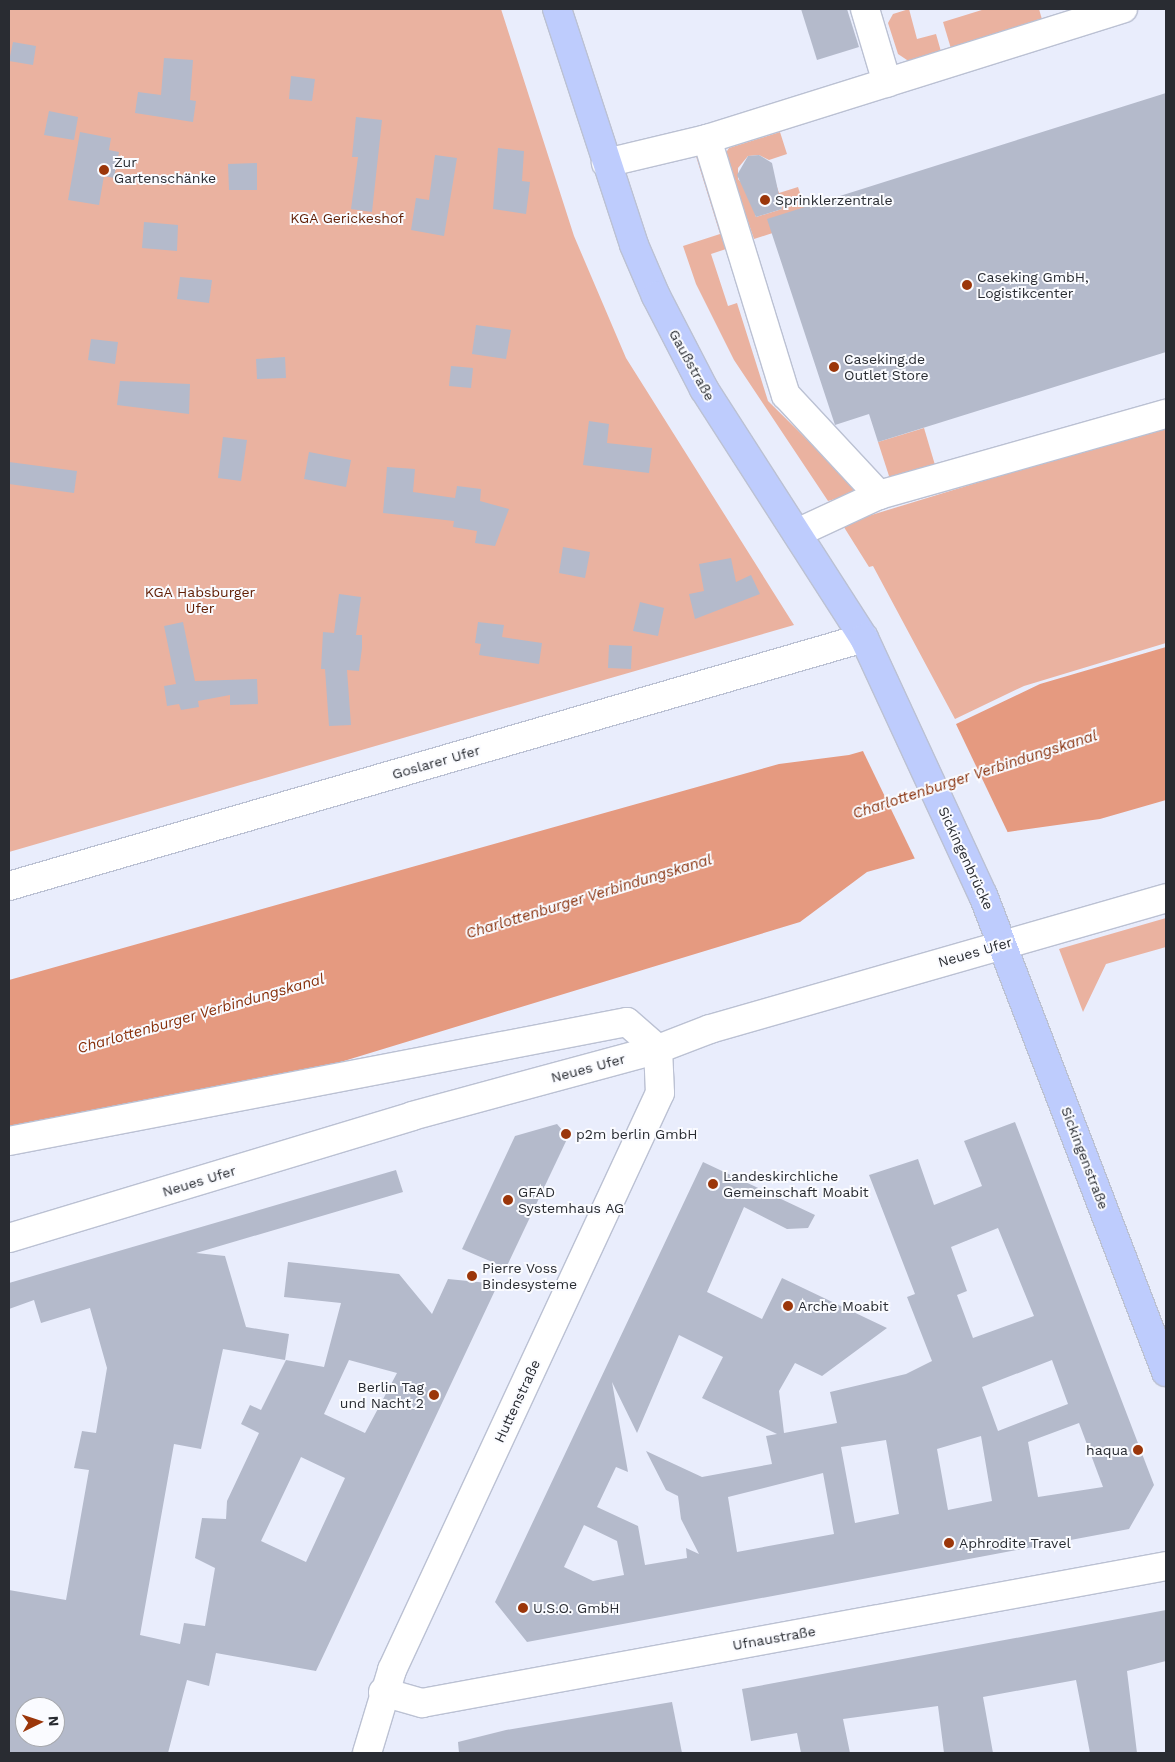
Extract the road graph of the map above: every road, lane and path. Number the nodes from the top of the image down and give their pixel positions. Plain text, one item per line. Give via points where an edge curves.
1 (557, 9) edge
2 (865, 9) edge
3 (1123, 9) edge
4 (887, 83) junction
5 (707, 139) junction
6 (606, 163) junction
7 (1166, 414) edge
8 (879, 495) junction
9 (798, 533) junction
10 (864, 638) junction
11 (888, 692) joint
12 (9, 886) edge
13 (1166, 898) edge
14 (1003, 944) junction
15 (658, 1049) junction
16 (9, 1141) edge
17 (9, 1238) edge
18 (1166, 1372) edge
19 (1166, 1566) edge
20 (383, 1692) junction
21 (368, 1753) edge

1 - 6 main road, Gaußstraße
2 - 4 street
3 - 4 street
4 - 5 street
5 - 6 street
5 - 8 street via 786,395
6 - 9 main road, Gaußstraße via 634,245 678,342
7 - 8 street
8 - 9 street
9 - 10 main road, Gaußstraße
10 - 11 main road, Gaußstraße
10 - 12 street, Goslarer Ufer
11 - 14 main road, Sickingenbrücke via 984,894
13 - 14 street, Neues Ufer
14 - 15 street, Neues Ufer via 710,1029
14 - 18 main road, Sickingenstraße
15 - 16 street via 627,1022 619,1023
15 - 17 street, Neues Ufer via 412,1116
15 - 20 street, Huttenstraße via 660,1092 651,1114
19 - 20 street, Ufnaustraße via 422,1703
20 - 21 street, Huttenstraße

